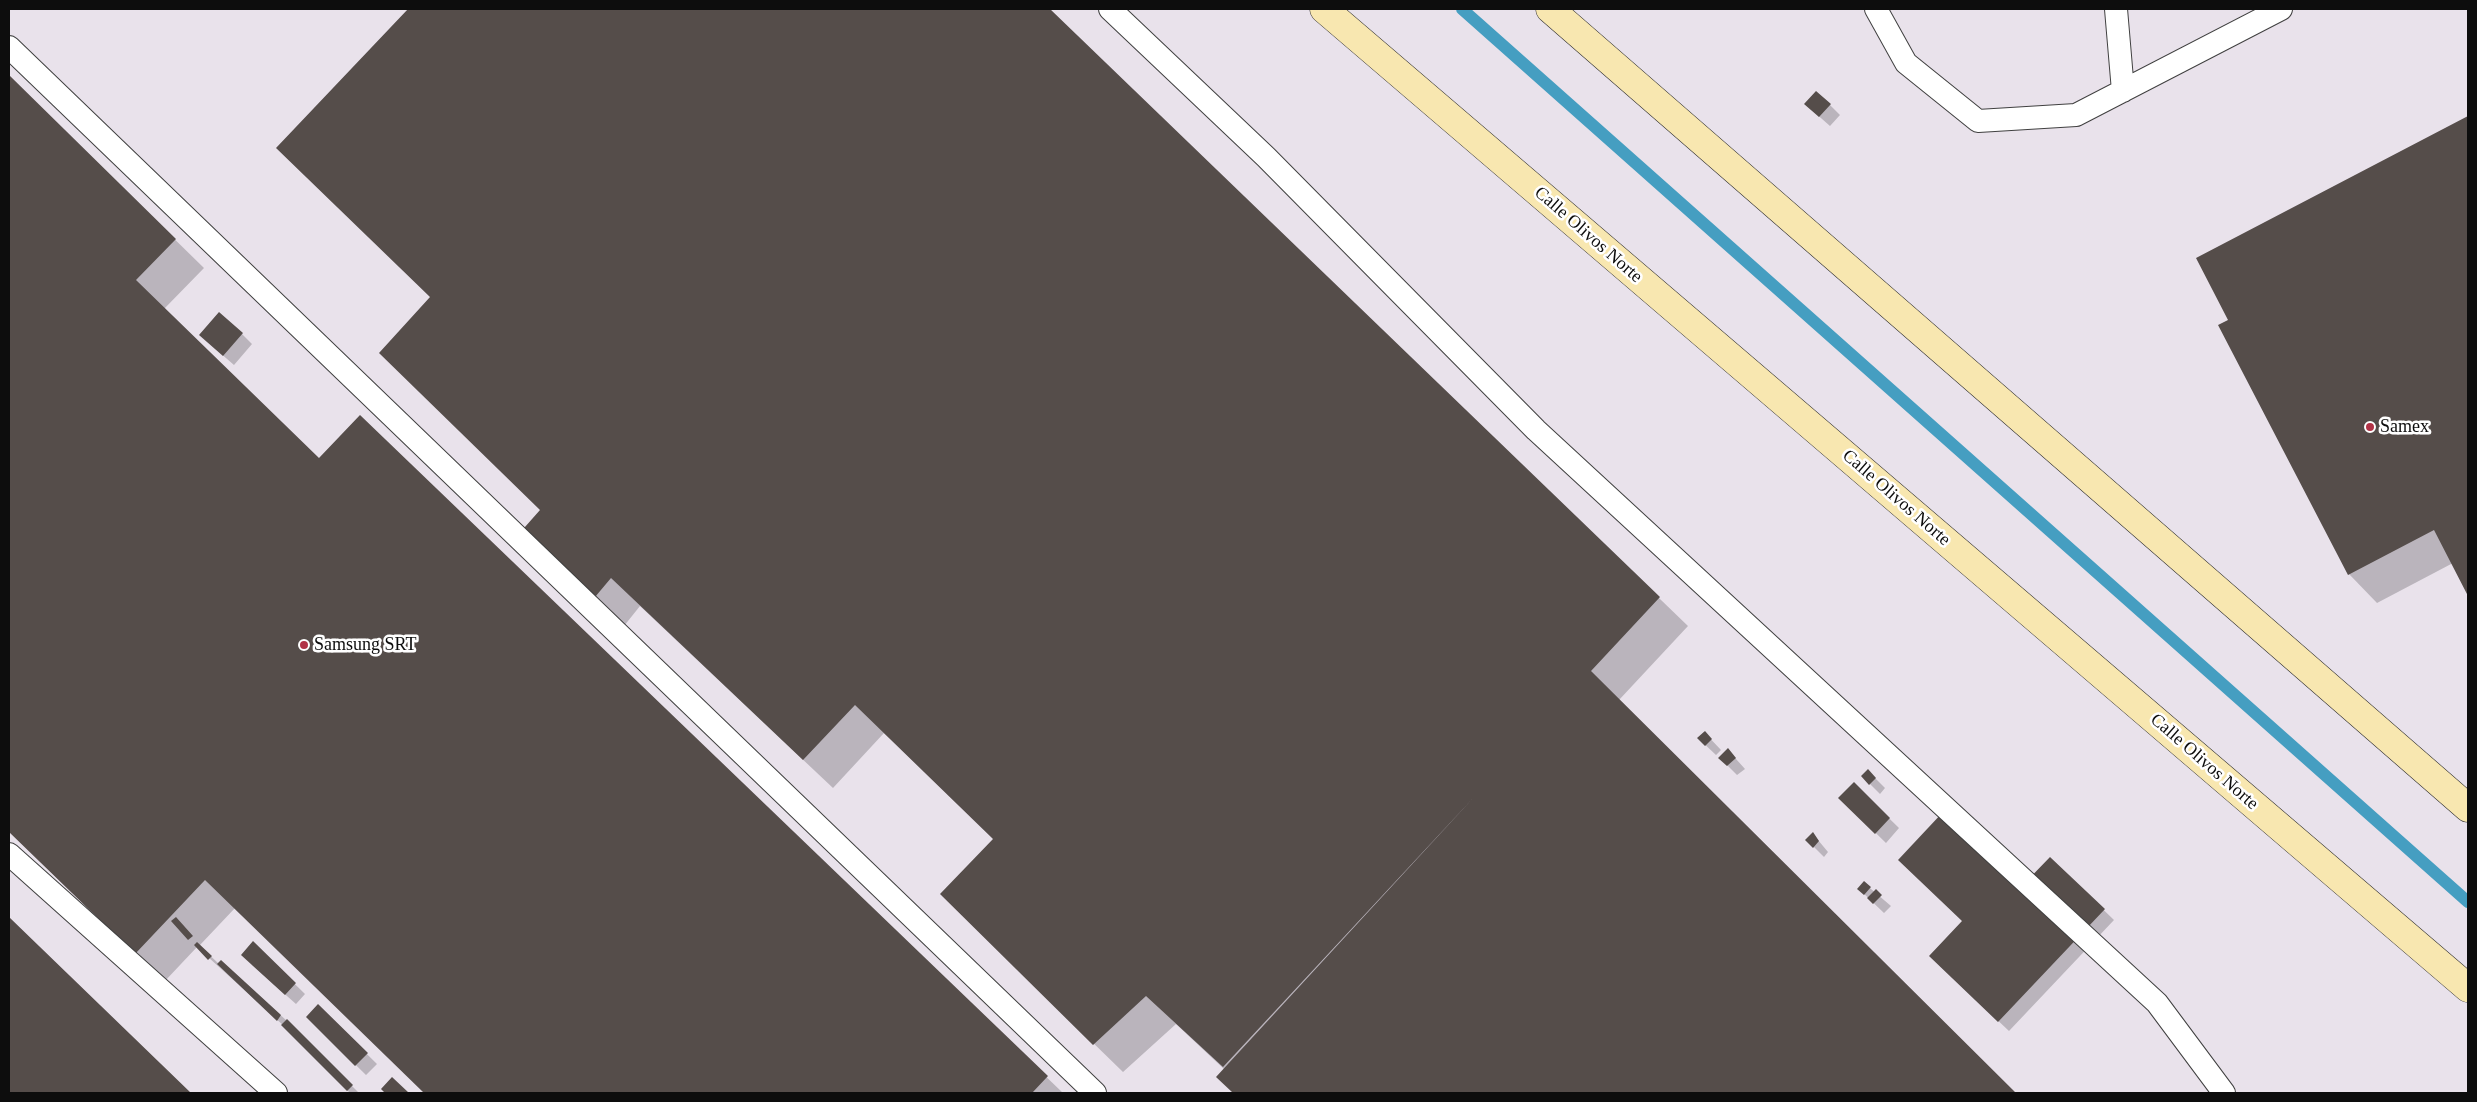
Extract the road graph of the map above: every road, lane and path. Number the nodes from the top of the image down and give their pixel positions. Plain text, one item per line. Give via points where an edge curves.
1 (1110, 9) edge
2 (1324, 9) edge
3 (1550, 9) edge
4 (1876, 9) edge
5 (2116, 9) edge
6 (2281, 9) edge
7 (9, 47) edge
8 (2123, 91) junction
9 (2468, 808) edge
10 (9, 854) edge
11 (2468, 988) edge
12 (276, 1093) edge
13 (1096, 1093) edge
14 (2224, 1093) edge

1 - 14 lane via 1266,157 1536,430 2157,1003
2 - 11 main road, Calle Olivos Norte
3 - 9 main road
4 - 8 lane via 1906,63 1978,121 2076,115
5 - 8 lane
6 - 8 lane
7 - 13 lane
10 - 12 lane

